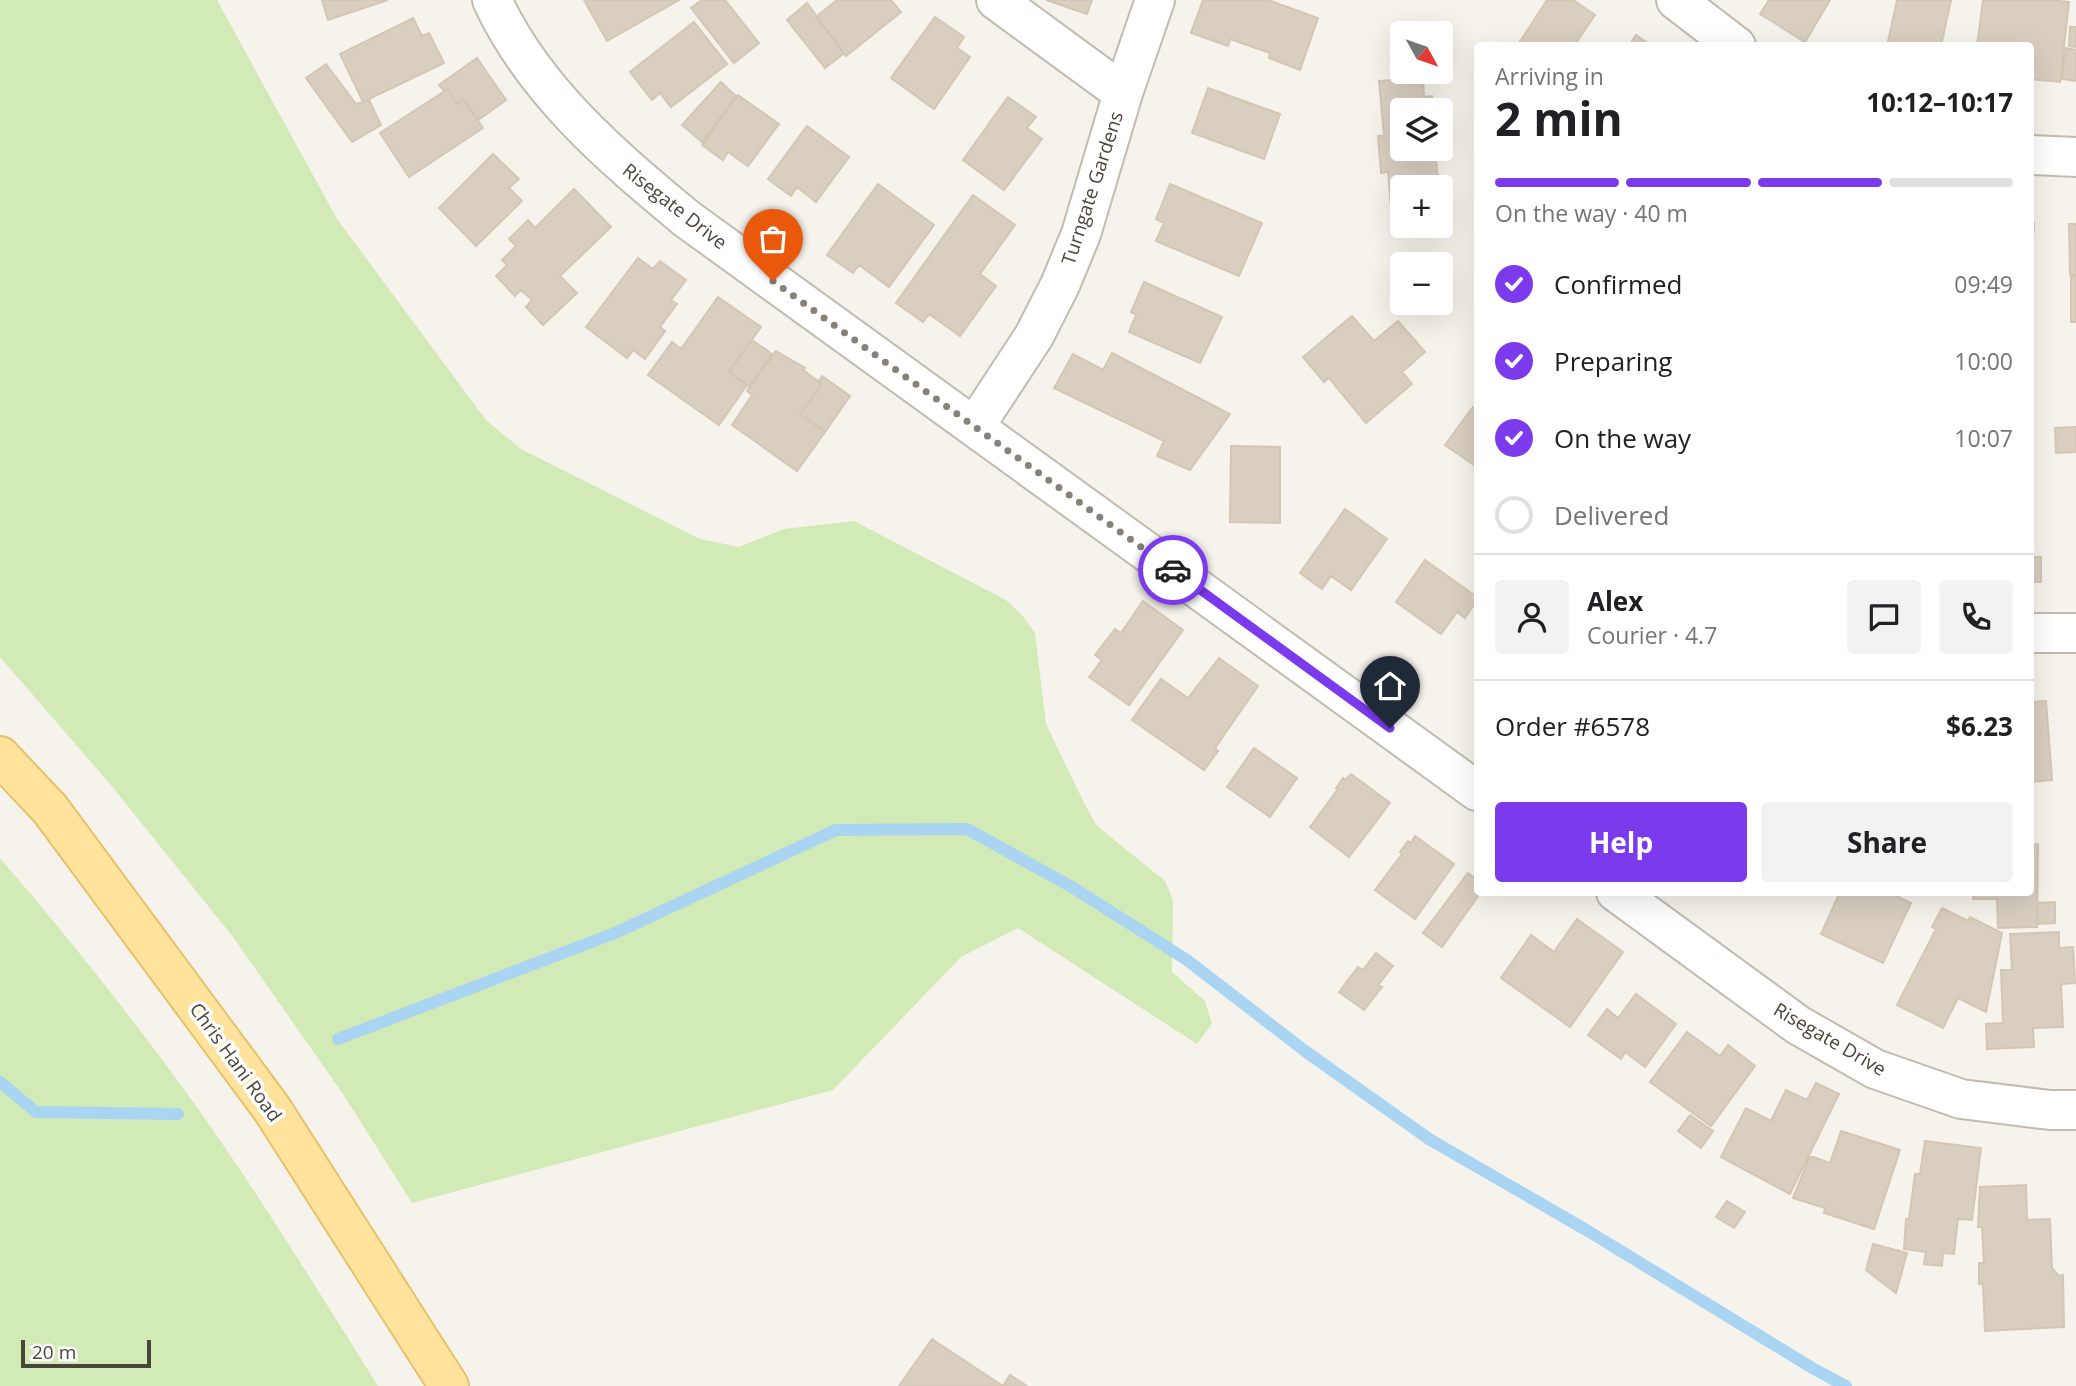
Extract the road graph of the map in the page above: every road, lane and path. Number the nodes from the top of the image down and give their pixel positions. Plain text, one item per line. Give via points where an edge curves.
1 (492, 0) edge
2 (996, 0) edge
3 (1155, 0) edge
4 (1676, 0) edge
5 (1731, 42) edge
6 (1123, 93) junction
7 (2034, 155) edge
8 (2076, 157) edge
9 (975, 426) junction
10 (2034, 633) edge
11 (2076, 633) edge
12 (0, 756) edge
13 (1474, 789) edge
14 (1621, 896) edge
15 (2076, 1110) edge
16 (449, 1386) edge

1 - 9 street, Risegate Drive via 505,29 559,103 618,162 687,219
2 - 6 street, Turngate Gardens
3 - 6 street, Turngate Gardens
4 - 5 street
6 - 9 street, Turngate Gardens via 1085,221 1060,285 1034,336
7 - 8 street
9 - 13 street, Risegate Drive
10 - 11 street
12 - 16 main road, Chris Hani Road via 50,809 271,1109
14 - 15 street, Risegate Drive via 1798,1025 1875,1069 1961,1099

